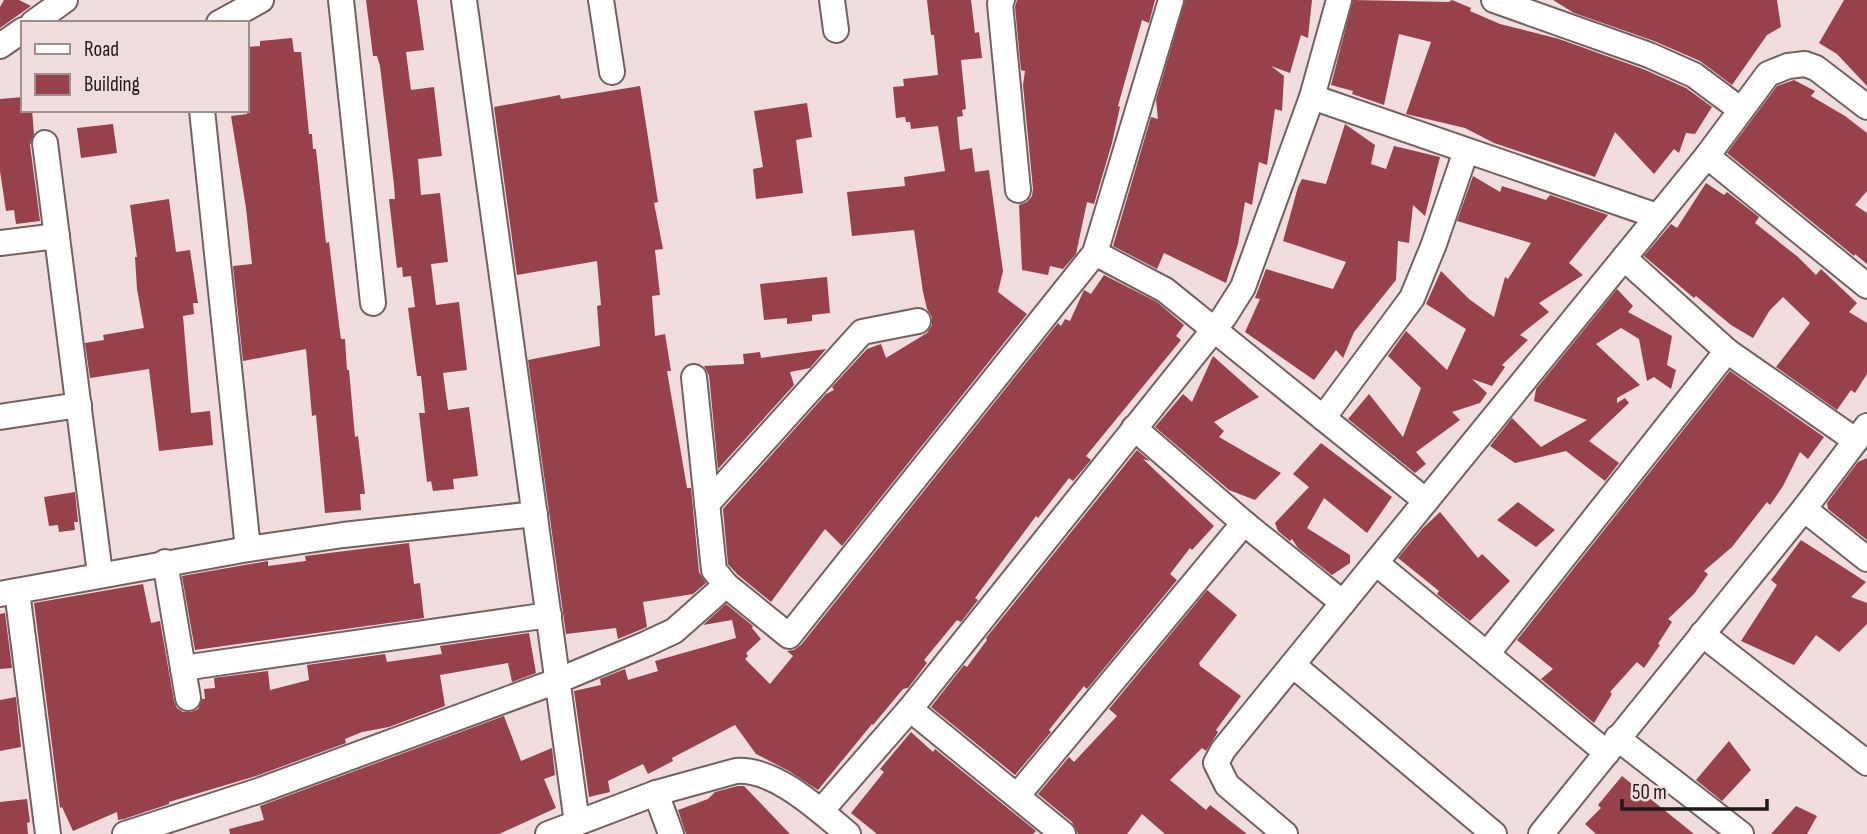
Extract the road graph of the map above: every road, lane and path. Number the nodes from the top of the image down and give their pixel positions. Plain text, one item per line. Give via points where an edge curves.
1 (65, 0) edge
2 (261, 0) edge
3 (341, 0) edge
4 (464, 0) edge
5 (601, 0) edge
6 (832, 0) edge
7 (1171, 0) edge
8 (1339, 0) edge
9 (1494, 0) edge
10 (1000, 1) edge
11 (36, 21) edge
12 (223, 21) edge
13 (836, 30) dead end
14 (21, 31) edge
15 (0, 46) edge
16 (612, 72) dead end
17 (1312, 97) junction
18 (1867, 107) edge
19 (1741, 110) junction
20 (202, 112) edge
21 (46, 143) dead end
22 (1466, 150) junction
23 (1707, 156) junction
24 (1018, 190) dead end
25 (1657, 216) junction
26 (57, 236) junction
27 (0, 243) edge
28 (1095, 253) junction
29 (1624, 258) junction
30 (1867, 286) edge
31 (373, 303) dead end
32 (918, 321) dead end
33 (1214, 328) junction
34 (1727, 351) junction
35 (694, 377) dead end
36 (79, 405) junction
37 (0, 417) edge
38 (1324, 418) junction
39 (1134, 428) junction
40 (1861, 433) edge
41 (1426, 501) junction
42 (707, 504) junction
43 (1804, 509) junction
44 (535, 514) junction
45 (1244, 523) junction
46 (248, 549) junction
47 (1867, 559) edge
48 (164, 562) junction
49 (1376, 563) junction
50 (100, 574) junction
51 (726, 585) junction
52 (8, 592) edge
53 (1343, 603) junction
54 (549, 615) junction
55 (1702, 634) junction
56 (1487, 654) junction
57 (1293, 665) junction
58 (183, 668) junction
59 (557, 681) junction
60 (188, 698) dead end
61 (910, 709) junction
62 (1612, 745) junction
63 (1867, 763) edge
64 (656, 793) junction
65 (1017, 796) junction
66 (821, 811) junction
67 (577, 823) junction
68 (48, 834) edge
69 (125, 834) edge
70 (548, 834) edge
71 (671, 834) edge
72 (848, 834) edge
73 (1063, 834) edge
74 (1285, 834) edge
75 (1494, 834) edge
76 (1541, 834) edge
77 (1741, 834) edge

1 - 11 street
2 - 12 street
3 - 31 street
4 - 44 street
5 - 16 street
6 - 13 street
7 - 28 street
8 - 17 street
9 - 19 street via 1649,54 1694,75
10 - 24 street
14 - 15 street
17 - 22 street
17 - 33 street via 1243,287
18 - 19 street via 1805,64 1768,74
19 - 23 street
20 - 46 street
21 - 26 street
22 - 25 street
22 - 38 street via 1412,298
23 - 25 street
23 - 30 street
25 - 29 street
26 - 27 street
26 - 36 street
28 - 33 street via 1165,290
28 - 51 street via 789,636
29 - 34 street
29 - 41 street
32 - 42 street via 862,332
33 - 38 street
33 - 39 street
34 - 40 street
34 - 56 street
35 - 42 street
36 - 37 street
36 - 50 street
38 - 41 street
39 - 45 street
39 - 61 street
40 - 43 street
41 - 49 street
42 - 51 street via 714,570
43 - 47 street
43 - 55 street
44 - 46 street
44 - 54 street
45 - 53 street
45 - 65 street
46 - 48 street
48 - 50 street
48 - 58 street
49 - 53 street
49 - 56 street
50 - 52 street
51 - 59 street via 674,631
52 - 68 street
53 - 57 street
54 - 58 street
54 - 59 street
55 - 62 street
55 - 63 street
56 - 62 street
57 - 74 street via 1216,763 1227,785
57 - 75 street
58 - 60 street
59 - 67 street
59 - 69 street via 261,790
61 - 65 street
61 - 66 street
62 - 76 street
62 - 77 street
64 - 66 street via 750,770 766,774
64 - 67 street
64 - 71 street
65 - 73 street
66 - 72 street
67 - 70 street

